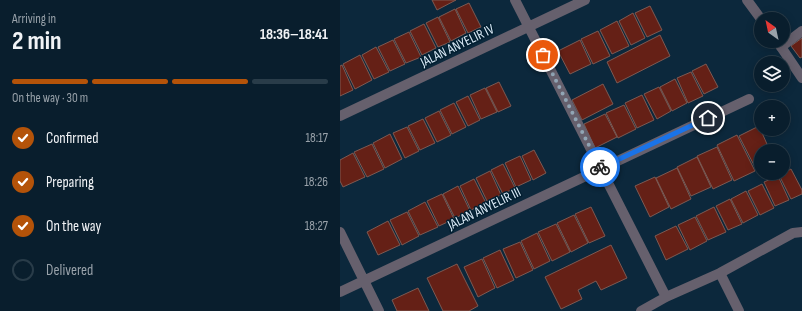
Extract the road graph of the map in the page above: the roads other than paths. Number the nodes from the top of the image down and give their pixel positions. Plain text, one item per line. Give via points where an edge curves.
1 (515, 0) edge
2 (585, 0) edge
3 (747, 0) edge
4 (755, 12) edge
5 (528, 26) junction
6 (802, 31) edge
7 (790, 38) edge
8 (782, 48) edge
9 (802, 78) edge
10 (749, 99) dead end
11 (340, 116) edge
12 (600, 168) junction
13 (340, 232) edge
14 (802, 232) edge
15 (720, 273) junction
16 (364, 281) junction
17 (340, 292) edge
18 (666, 297) junction
19 (379, 311) edge
20 (641, 311) edge
21 (739, 311) edge

1 - 5 street
2 - 5 street, JALAN ANYELIR IV
3 - 4 street
5 - 11 street, JALAN ANYELIR IV
5 - 12 street
6 - 7 street
8 - 9 street
10 - 12 street, JALAN ANYELIR III
12 - 16 street, JALAN ANYELIR III
12 - 18 street
13 - 16 street
14 - 15 street via 793,234
15 - 18 street
15 - 21 street
16 - 17 street, JALAN ANYELIR III
16 - 19 street
18 - 20 street

